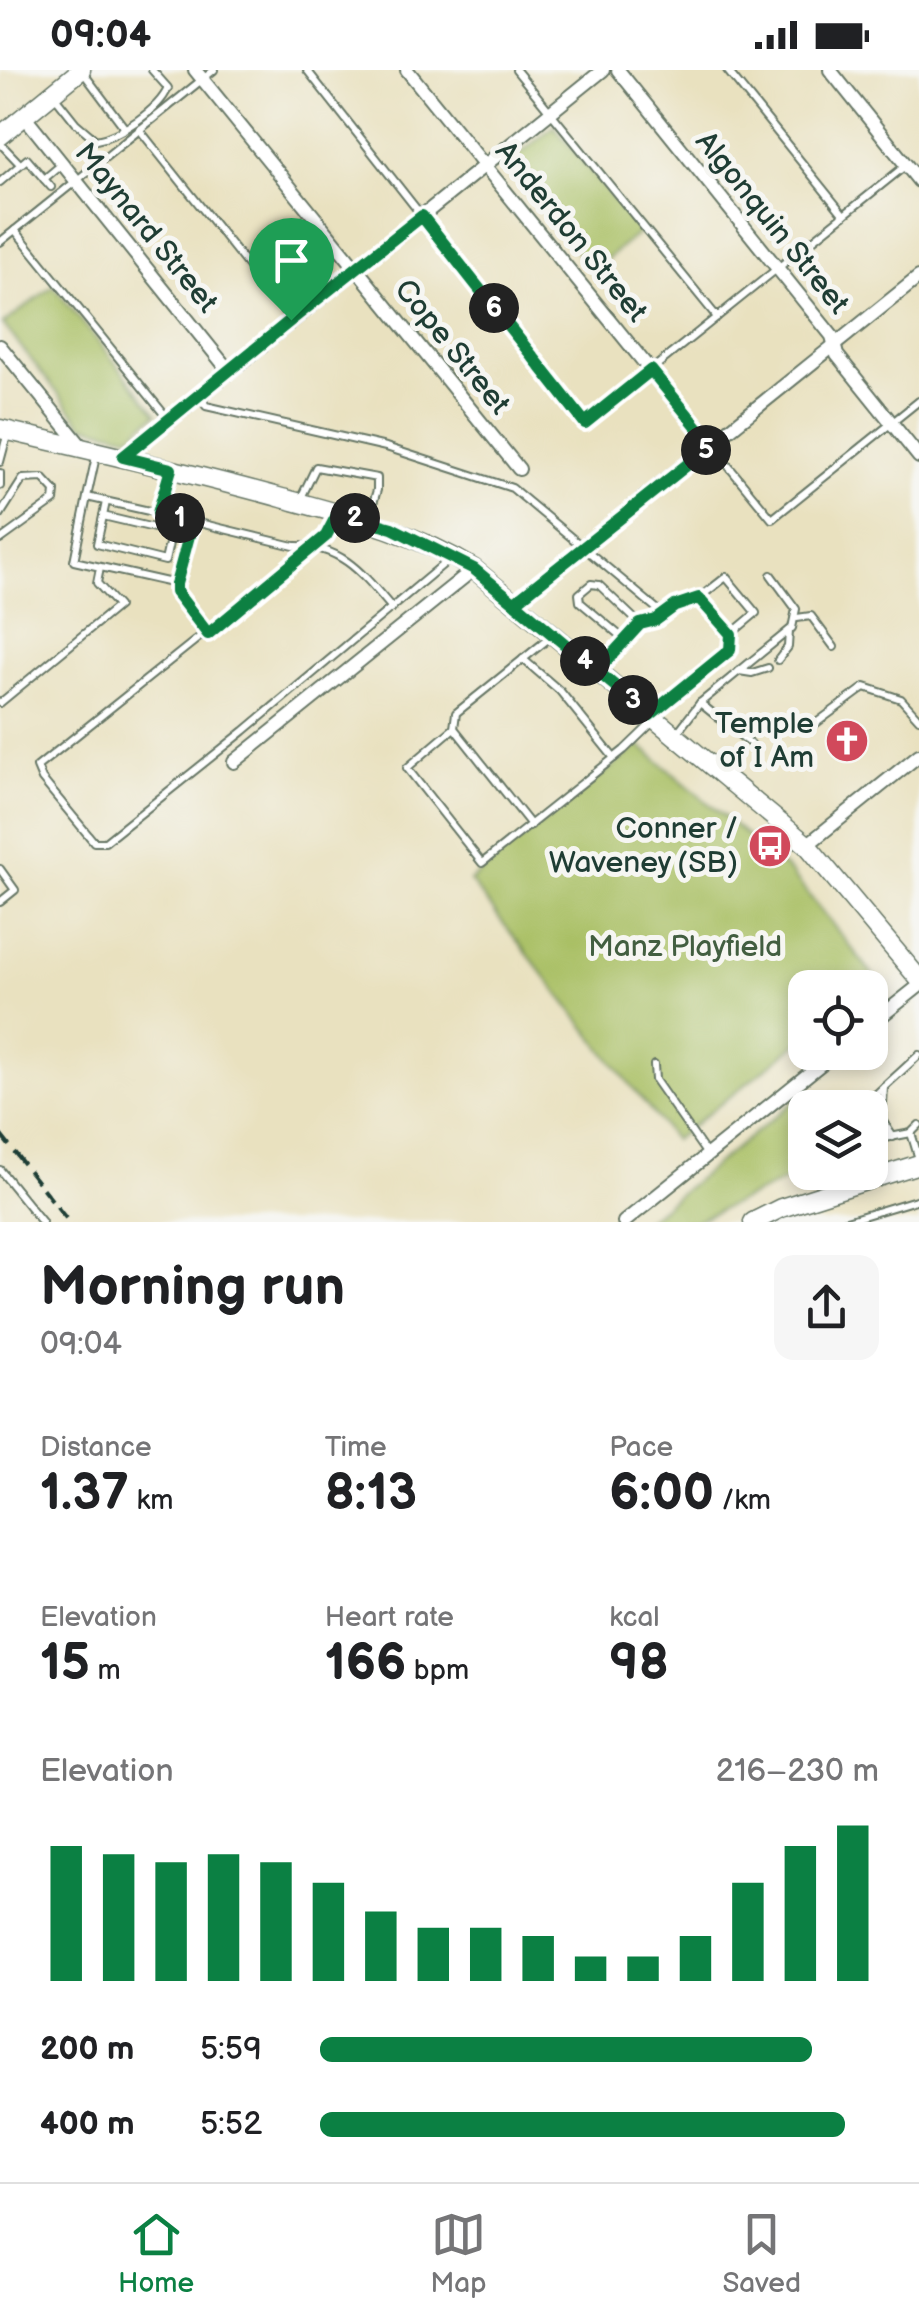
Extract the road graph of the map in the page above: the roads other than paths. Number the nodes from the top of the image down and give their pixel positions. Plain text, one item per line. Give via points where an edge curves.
1 (82, 70) edge
2 (152, 70) edge
3 (307, 70) edge
4 (407, 70) edge
5 (516, 70) edge
6 (603, 70) edge
7 (618, 70) edge
8 (727, 70) edge
9 (830, 70) edge
10 (204, 73) edge
11 (53, 93) junction
12 (551, 112) junction
13 (24, 116) junction
14 (124, 127) junction
15 (139, 130) junction
16 (0, 139) edge
17 (20, 164) junction
18 (62, 164) junction
19 (906, 165) junction
20 (484, 166) junction
21 (44, 179) junction
22 (76, 180) junction
23 (919, 181) edge
24 (0, 182) edge
25 (51, 187) dead end
26 (844, 215) junction
27 (422, 216) junction
28 (14, 230) junction
29 (0, 242) edge
30 (778, 268) junction
31 (356, 269) junction
32 (919, 278) edge
33 (717, 317) junction
34 (291, 320) junction
35 (834, 345) junction
36 (0, 346) edge
37 (651, 370) junction
38 (229, 371) junction
39 (200, 394) junction
40 (919, 401) edge
41 (168, 420) junction
42 (892, 423) junction
43 (4, 430) edge
44 (712, 445) junction
45 (90, 449) junction
46 (123, 457) junction
47 (919, 457) edge
48 (0, 462) edge
49 (171, 469) junction
50 (519, 469) dead end
51 (0, 473) edge
52 (0, 486) edge
53 (88, 497) junction
54 (106, 502) junction
55 (298, 502) junction
56 (158, 513) junction
57 (338, 513) junction
58 (0, 515) edge
59 (103, 516) junction
60 (174, 517) junction
61 (193, 521) junction
62 (368, 522) junction
63 (171, 532) junction
64 (0, 540) edge
65 (314, 546) junction
66 (582, 548) junction
67 (453, 556) junction
68 (100, 568) junction
69 (474, 569) junction
70 (771, 575) dead end
71 (176, 584) junction
72 (699, 598) junction
73 (515, 602) junction
74 (392, 608) junction
75 (657, 608) dead end
76 (797, 618) junction
77 (640, 624) junction
78 (789, 630) junction
79 (208, 634) junction
80 (554, 634) junction
81 (731, 634) junction
82 (624, 639) junction
83 (834, 647) dead end
84 (523, 659) junction
85 (778, 660) dead end
86 (768, 668) dead end
87 (738, 670) junction
88 (597, 671) junction
89 (700, 702) junction
90 (0, 703) edge
91 (653, 717) junction
92 (918, 718) edge
93 (816, 724) dead end
94 (454, 728) junction
95 (675, 735) junction
96 (751, 744) dead end
97 (919, 755) edge
98 (614, 758) junction
99 (234, 762) dead end
100 (531, 824) junction
101 (807, 845) junction
102 (0, 869) edge
103 (0, 902) edge
104 (917, 975) edge
105 (888, 1006) edge
106 (917, 1056) edge
107 (654, 1065) dead end
108 (814, 1070) edge
109 (884, 1086) junction
110 (880, 1090) edge
111 (919, 1124) edge
112 (911, 1133) junction
113 (893, 1137) junction
114 (888, 1138) edge
115 (708, 1156) junction
116 (919, 1162) edge
117 (0, 1170) edge
118 (919, 1199) edge
119 (42, 1222) edge
120 (624, 1222) edge
121 (753, 1222) edge
122 (842, 1222) edge

1 - 11 main road
1 - 14 lane
2 - 14 lane via 168,88 164,98
3 - 27 lane
4 - 20 street, Anderdon Street
5 - 12 lane
6 - 12 street
7 - 30 street, Algonquin Street
8 - 26 lane
9 - 19 street
10 - 15 lane
10 - 31 street, Cope Street
11 - 13 main road
11 - 14 lane via 96,140
12 - 20 street
12 - 33 lane
13 - 16 main road
13 - 18 street, Maynard Street
15 - 22 lane
15 - 34 lane
16 - 17 lane
17 - 21 lane via 27,159
17 - 24 lane
18 - 21 lane
18 - 22 street, Maynard Street
19 - 23 street
19 - 26 lane
20 - 27 street
20 - 37 street, Anderdon Street
21 - 25 lane
22 - 28 lane
22 - 38 street, Maynard Street
26 - 30 lane
27 - 31 street
27 - 37 lane via 585,423
28 - 29 lane
28 - 41 lane
30 - 33 lane
30 - 35 street, Algonquin Street
31 - 34 street
31 - 50 street, Cope Street
32 - 35 street
33 - 37 lane
34 - 38 street
35 - 42 street, Algonquin Street
35 - 44 street
36 - 45 street
37 - 44 street, Anderdon Street
38 - 39 street
39 - 41 street
39 - 66 lane via 206,406 386,447 512,488
40 - 42 lane
41 - 46 street
42 - 44 lane, Anderdon Street via 772,520
42 - 47 street, Algonquin Street
43 - 45 main road
43 - 48 lane
44 - 66 street
45 - 46 main road
45 - 53 lane
46 - 49 main road
49 - 55 main road
49 - 56 lane
51 - 52 lane
53 - 54 lane
53 - 68 lane via 74,561
54 - 56 lane
54 - 59 lane
55 - 57 main road
55 - 62 lane via 316,466 377,478
56 - 60 lane
57 - 62 main road
57 - 65 lane
58 - 64 lane via 23,480 43,478 55,491 54,501
59 - 63 lane
59 - 63 lane via 97,544 165,560
60 - 61 lane
60 - 63 lane
61 - 65 lane
61 - 71 lane
62 - 67 main road
65 - 74 lane via 354,564
65 - 79 lane
66 - 73 street
66 - 75 lane
67 - 69 main road
67 - 74 lane
68 - 71 lane
68 - 90 lane via 98,583 118,606
69 - 73 main road
69 - 99 street
70 - 76 lane
71 - 79 lane
72 - 77 lane
72 - 81 lane
72 - 81 lane via 726,577 756,614
73 - 80 main road
74 - 79 lane via 116,833 94,842 38,767
76 - 78 lane
76 - 83 lane via 811,616
77 - 82 lane
77 - 82 lane via 599,585 580,594 580,602
78 - 85 lane
78 - 87 lane
80 - 84 lane
80 - 88 main road
81 - 91 lane via 730,650
82 - 88 lane
84 - 94 lane via 456,713
84 - 98 lane via 560,691
86 - 87 lane
87 - 89 lane
88 - 91 main road
89 - 95 lane
89 - 96 lane
91 - 95 main road
91 - 98 lane
92 - 93 lane via 900,699 865,688
94 - 100 lane
94 - 100 lane via 407,768 482,864
95 - 101 main road
97 - 101 street
98 - 100 lane
101 - 104 main road
102 - 103 lane via 16,890
104 - 105 street
106 - 109 lane
107 - 115 lane via 655,1080
108 - 115 street
109 - 110 lane
109 - 113 lane via 882,1120
111 - 112 lane
112 - 113 lane
112 - 116 lane
113 - 114 lane
115 - 120 street
116 - 121 main road
117 - 119 lane
118 - 122 lane

